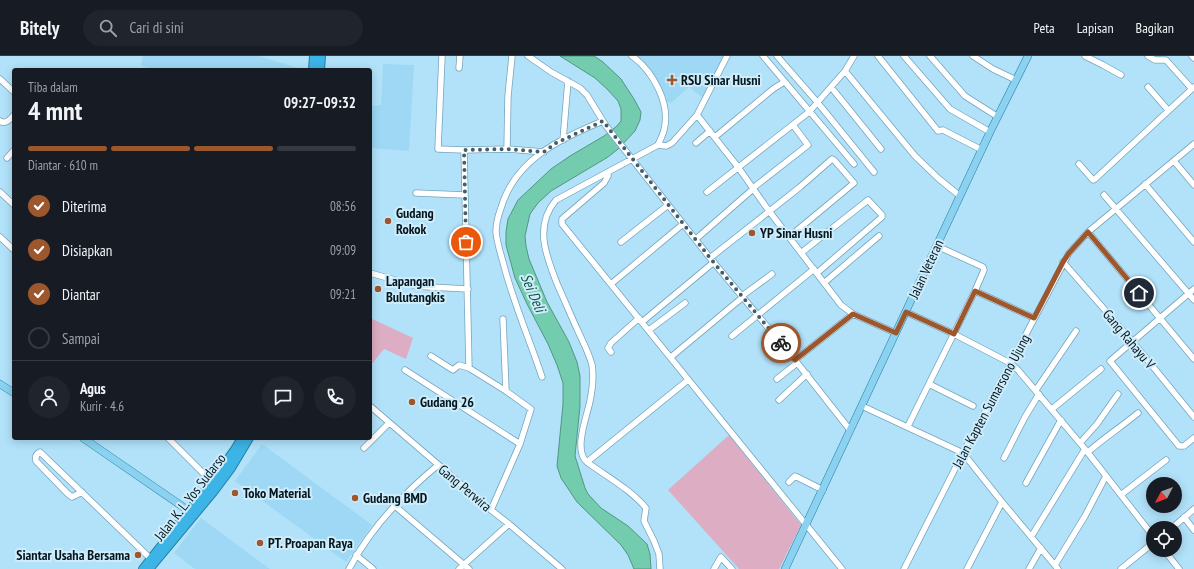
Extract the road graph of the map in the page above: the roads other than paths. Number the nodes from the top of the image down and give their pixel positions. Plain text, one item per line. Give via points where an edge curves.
1 (314, 56) edge
2 (320, 56) edge
3 (442, 56) edge
4 (460, 56) edge
5 (512, 56) edge
6 (528, 56) edge
7 (632, 56) edge
8 (727, 56) edge
9 (763, 56) edge
10 (777, 56) edge
11 (854, 56) edge
12 (878, 56) edge
13 (904, 56) edge
14 (930, 56) edge
15 (973, 56) edge
16 (1028, 56) edge
17 (1085, 56) edge
18 (1148, 56) edge
19 (313, 68) edge
20 (320, 68) edge
21 (459, 68) dead end
22 (845, 71) junction
23 (1121, 75) dead end
24 (0, 79) edge
25 (1016, 80) junction
26 (568, 81) junction
27 (784, 82) junction
28 (1148, 87) dead end
29 (831, 88) junction
30 (1193, 88) edge
31 (12, 90) edge
32 (818, 103) junction
33 (1168, 110) junction
34 (809, 112) junction
35 (697, 115) junction
36 (12, 117) edge
37 (998, 117) junction
38 (0, 121) edge
39 (604, 123) junction
40 (793, 125) junction
41 (710, 131) junction
42 (990, 132) junction
43 (714, 137) junction
44 (563, 140) junction
45 (696, 143) dead end
46 (1194, 144) edge
47 (658, 145) junction
48 (507, 149) junction
49 (882, 149) dead end
50 (464, 150) junction
51 (982, 150) junction
52 (12, 152) edge
53 (544, 152) junction
54 (7, 158) dead end
55 (633, 159) junction
56 (1174, 161) junction
57 (854, 164) dead end
58 (1079, 164) dead end
59 (738, 167) junction
60 (608, 172) junction
61 (874, 172) dead end
62 (1145, 184) junction
63 (1194, 184) edge
64 (753, 188) junction
65 (0, 192) edge
66 (416, 192) dead end
67 (707, 192) dead end
68 (465, 195) junction
69 (1104, 195) dead end
70 (960, 196) junction
71 (12, 203) edge
72 (668, 205) junction
73 (1117, 209) junction
74 (769, 211) junction
75 (683, 224) junction
76 (1088, 232) junction
77 (879, 236) dead end
78 (0, 237) edge
79 (789, 237) junction
80 (696, 239) junction
81 (621, 242) dead end
82 (1194, 242) edge
83 (937, 246) junction
84 (12, 248) edge
85 (802, 253) junction
86 (712, 260) junction
87 (1063, 262) junction
88 (816, 271) junction
89 (372, 274) edge
90 (772, 274) dead end
91 (825, 282) junction
92 (611, 284) junction
93 (468, 289) junction
94 (1194, 289) edge
95 (975, 291) junction
96 (1188, 294) junction
97 (742, 296) junction
98 (1194, 300) edge
99 (685, 303) dead end
100 (906, 312) junction
101 (853, 314) junction
102 (758, 315) junction
103 (1034, 318) junction
104 (1160, 318) junction
105 (503, 319) dead end
106 (640, 320) junction
107 (649, 330) junction
108 (1076, 331) dead end
109 (896, 333) junction
110 (954, 334) junction
111 (732, 336) dead end
112 (1132, 341) junction
113 (611, 352) dead end
114 (431, 356) dead end
115 (670, 357) junction
116 (1194, 358) edge
117 (796, 361) junction
118 (1010, 363) junction
119 (469, 368) junction
120 (1101, 369) dead end
121 (405, 370) dead end
122 (807, 374) junction
123 (542, 377) dead end
124 (777, 379) dead end
125 (688, 380) junction
126 (0, 384) edge
127 (929, 384) junction
128 (506, 391) junction
129 (12, 392) edge
130 (1038, 392) junction
131 (1118, 394) dead end
132 (779, 400) dead end
133 (862, 406) junction
134 (973, 406) dead end
135 (372, 408) edge
136 (1052, 409) junction
137 (1138, 413) dead end
138 (1194, 417) edge
139 (1061, 420) junction
140 (389, 423) junction
141 (908, 426) junction
142 (850, 430) junction
143 (1194, 438) edge
144 (85, 440) edge
145 (170, 440) edge
146 (241, 440) edge
147 (248, 440) edge
148 (1080, 443) junction
149 (520, 444) junction
150 (364, 448) dead end
151 (1086, 450) junction
152 (963, 453) junction
153 (1004, 458) dead end
154 (1166, 460) dead end
155 (587, 462) junction
156 (438, 465) junction
157 (1106, 476) junction
158 (212, 482) junction
159 (789, 482) dead end
160 (1026, 483) dead end
161 (823, 490) junction
162 (82, 492) junction
163 (1122, 494) junction
164 (1002, 502) junction
165 (395, 506) junction
166 (1194, 509) edge
167 (491, 510) junction
168 (192, 513) junction
169 (1184, 517) junction
170 (1180, 521) edge
171 (509, 524) junction
172 (806, 525) junction
173 (1146, 527) edge
174 (1194, 530) edge
175 (1031, 537) junction
176 (1041, 548) junction
177 (1146, 548) edge
178 (356, 555) junction
179 (1170, 557) edge
180 (151, 559) junction
181 (464, 564) junction
182 (1057, 567) edge
183 (143, 569) edge
184 (150, 569) edge
185 (349, 569) edge
186 (374, 569) edge
187 (459, 569) edge
188 (469, 569) edge
189 (562, 569) edge
190 (660, 569) edge
191 (714, 569) edge
192 (732, 569) edge
193 (785, 569) edge
194 (842, 569) edge
195 (904, 569) edge
196 (967, 569) edge
197 (1029, 569) edge
198 (1121, 569) edge
199 (1179, 569) edge

1 - 19 highway
2 - 20 highway
3 - 50 street via 438,149
4 - 21 street
5 - 48 street
6 - 26 street
7 - 47 street via 654,79 661,96 666,119 665,130
8 - 35 street
9 - 27 street
10 - 32 street
11 - 22 street
12 - 51 street via 937,130 943,130
13 - 42 street via 950,109
14 - 37 street via 965,96
15 - 25 street
16 - 25 main road, Jalan Veteran
17 - 23 street
18 - 30 street via 1155,60 1166,60
22 - 29 street
22 - 70 street via 915,156
24 - 31 street
25 - 37 main road, Jalan Veteran
26 - 39 street via 588,95
26 - 44 street
27 - 34 street
27 - 43 street
28 - 33 street
29 - 32 street
29 - 49 street
30 - 33 street
32 - 34 street
32 - 61 street
33 - 58 street via 1094,180
34 - 40 street
34 - 57 street
35 - 41 street
35 - 47 street via 672,143 666,146
36 - 38 street via 4,123
37 - 42 main road, Jalan Veteran
39 - 44 street
39 - 55 street
40 - 59 street
40 - 64 street via 808,145
41 - 43 street
41 - 45 street
42 - 51 main road, Jalan Veteran
43 - 59 street
44 - 53 street
46 - 56 street, Jalan Kapten Sumarsono Ujung
47 - 55 street
48 - 50 street
48 - 53 street
50 - 68 street
51 - 70 main road, Jalan Veteran
52 - 54 street
53 - 123 street via 530,160 511,184 503,200 496,232 506,278
55 - 60 street
55 - 72 street
56 - 62 street, Jalan Kapten Sumarsono Ujung
56 - 63 street
59 - 64 street
59 - 67 street
60 - 92 street via 604,183 561,221
60 - 155 street via 556,200 546,214 544,223 546,255 592,365 590,401 581,436 582,456
62 - 73 street, Jalan Kapten Sumarsono Ujung
62 - 82 street
64 - 74 street
64 - 80 street
65 - 71 street
66 - 68 street
68 - 93 street
69 - 73 street
70 - 83 main road, Jalan Veteran
72 - 75 street
72 - 81 street
73 - 76 street, Jalan Kapten Sumarsono Ujung
73 - 96 street
74 - 79 street
74 - 79 street via 832,159 853,182
74 - 86 street
75 - 80 street
75 - 92 street
76 - 87 street, Jalan Kapten Sumarsono Ujung
76 - 104 street
77 - 91 street
78 - 84 street
79 - 85 street
80 - 86 street
83 - 95 street via 984,268
83 - 100 main road, Jalan Veteran
85 - 88 street
85 - 88 street via 868,200 882,215
86 - 97 street
86 - 106 street
87 - 103 street, Jalan Kapten Sumarsono Ujung
87 - 112 street, Gang Rahayu V
88 - 91 street
88 - 102 street
89 - 93 street via 416,286
90 - 97 street
91 - 101 street via 841,305
92 - 106 street
93 - 119 street
94 - 96 street
95 - 103 street
95 - 110 street
96 - 98 street
96 - 104 street
97 - 102 street
97 - 115 street
99 - 107 street
100 - 109 main road, Jalan Veteran
100 - 110 street
101 - 109 street
101 - 117 street
102 - 111 street
102 - 117 street
103 - 118 street, Jalan Kapten Sumarsono Ujung
104 - 112 street
104 - 116 street
105 - 128 street
106 - 107 street
106 - 113 street via 611,343 608,347
107 - 115 street
108 - 130 street
109 - 133 main road, Jalan Veteran
110 - 118 street
110 - 127 street
112 - 138 street, Gang Rahayu V
112 - 143 street via 1110,362 1179,446 1184,446
114 - 119 street via 453,370 459,365
115 - 125 street
117 - 122 street
117 - 124 street
118 - 130 street
118 - 152 street, Jalan Kapten Sumarsono Ujung
119 - 128 street
120 - 136 street
121 - 149 street
122 - 132 street
122 - 142 street
125 - 155 street
125 - 172 street
126 - 129 main road
127 - 134 street
127 - 141 street
128 - 149 street via 530,409
130 - 136 street
130 - 153 street
131 - 148 street via 1100,421
133 - 141 street
133 - 142 main road, Jalan Veteran
135 - 140 street, Gang Perwira
136 - 139 street
137 - 151 street
139 - 148 street
139 - 160 street
140 - 150 street
140 - 156 street, Gang Perwira
141 - 152 street
142 - 161 main road, Jalan Veteran
144 - 168 main road
145 - 158 street
146 - 158 highway, Jalan K. L. Yos Sudarso
147 - 168 highway, Jalan K. L. Yos Sudarso via 231,468
148 - 151 street
149 - 167 street
151 - 157 street
151 - 175 street
152 - 164 street
152 - 195 street, Jalan Kapten Sumarsono Ujung
154 - 163 street
155 - 190 street via 640,500 646,508 644,521 659,554
156 - 165 street
156 - 167 street, Gang Perwira
157 - 163 street
157 - 182 street
158 - 168 highway, Jalan K. L. Yos Sudarso
159 - 161 street via 795,476
161 - 172 main road, Jalan Veteran
162 - 162 street via 40,452 37,454 36,461 68,494 72,497
162 - 180 street
163 - 173 street
164 - 175 street
164 - 196 street
165 - 178 street
165 - 181 street
166 - 169 street
167 - 171 street, Gang Perwira
168 - 180 highway, Jalan K. L. Yos Sudarso
168 - 184 highway, Jalan K. L. Yos Sudarso
169 - 170 street
169 - 174 street
171 - 181 street
171 - 189 street, Gang Perwira
172 - 193 main road, Jalan Veteran
172 - 194 street
175 - 176 street
176 - 182 street
176 - 197 street
177 - 198 street
178 - 185 street
178 - 186 street
179 - 199 street
180 - 183 highway, Jalan K. L. Yos Sudarso
181 - 187 street
181 - 188 street
191 - 192 street via 722,558

